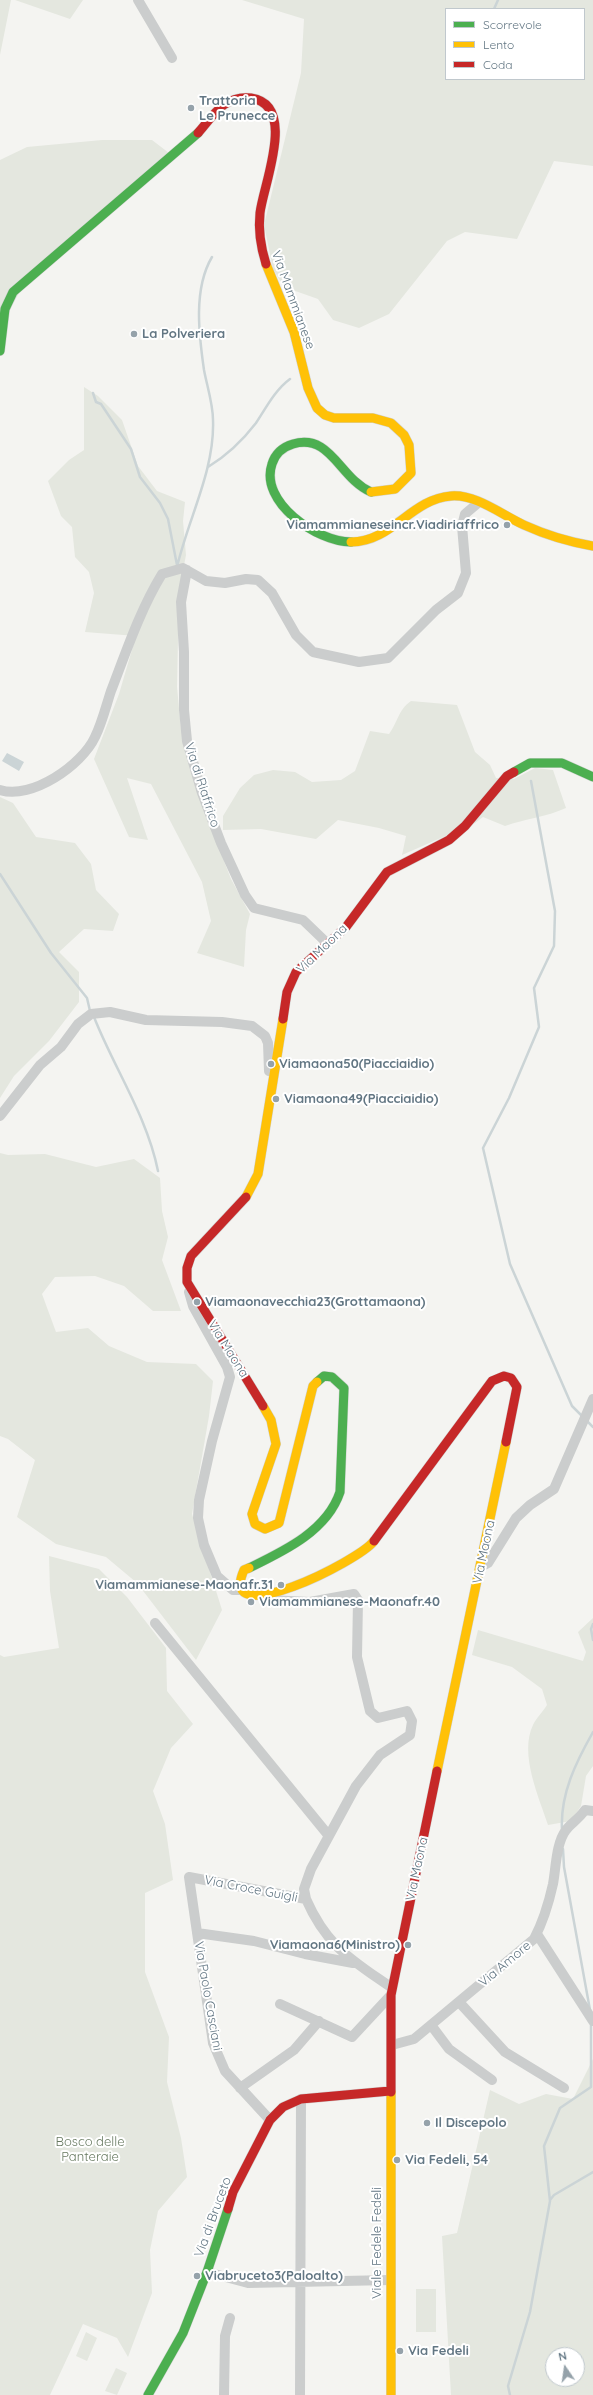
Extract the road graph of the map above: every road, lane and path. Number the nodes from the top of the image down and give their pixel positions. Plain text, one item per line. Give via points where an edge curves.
1 (138, 0) edge
2 (172, 58) dead end
3 (0, 351) edge
4 (478, 503) junction
5 (593, 546) edge
6 (187, 570) junction
7 (593, 777) edge
8 (0, 790) edge
9 (328, 944) junction
10 (271, 1086) junction
11 (0, 1116) edge
12 (188, 1282) junction
13 (592, 1404) edge
14 (481, 1567) junction
15 (241, 1590) junction
16 (266, 1595) junction
17 (155, 1623) dead end
18 (593, 1811) edge
19 (330, 1836) junction
20 (189, 1877) joint
21 (306, 1899) junction
22 (197, 1933) junction
23 (537, 1934) junction
24 (355, 1963) junction
25 (392, 1992) junction
26 (459, 2002) junction
27 (280, 2004) dead end
28 (319, 2021) junction
29 (593, 2021) edge
30 (431, 2025) junction
31 (392, 2045) junction
32 (492, 2080) dead end
33 (240, 2088) junction
34 (564, 2088) dead end
35 (390, 2091) junction
36 (301, 2099) junction
37 (270, 2120) junction
38 (207, 2272) junction
39 (390, 2280) junction
40 (301, 2282) junction
41 (230, 2318) dead end
42 (148, 2395) edge
43 (224, 2395) edge
44 (300, 2395) edge
45 (391, 2395) edge

1 - 2 street
3 - 4 main road, Via Mammianese via 4,309 13,292 128,192 195,138 223,105 242,98 258,100 266,104 273,114 275,134 259,215 262,255 294,331 310,398 324,415 343,418 383,418 403,434 412,449 411,473 394,489 370,492 350,479 321,444 305,440 274,455 269,473 270,491 285,509 312,529 340,542 353,544 383,534 433,501 451,496
4 - 5 main road, Via Mammianese via 561,539
4 - 6 street via 465,514 462,526 466,573 458,593 436,610 388,658 359,662 313,652 296,635 272,593 258,580 212,582
6 - 8 street via 183,568 162,574 156,584 135,630 94,738 76,763 42,785 24,791
6 - 9 street, Via di Riaffrico via 181,602 184,710 187,741 202,793 221,843 245,895 254,908 303,920
7 - 9 main road, Via Maona via 562,763 530,763 507,776 465,826 449,840 387,872 346,927
9 - 10 main road, Via Maona via 296,972 290,982
10 - 11 street via 268,1076 268,1044 265,1036 252,1026 222,1022 146,1020 110,1012 91,1014 78,1024 61,1047 40,1065
10 - 12 main road, Via Maona via 258,1174 248,1195 191,1256 187,1268
12 - 15 street, Via Maona via 193,1306 230,1377 199,1500 198,1518 204,1545 217,1576 234,1590
12 - 15 main road, Via Maona via 272,1420 276,1444 252,1514 253,1521 259,1528 272,1528 279,1523 312,1386 324,1376 332,1377 344,1388 340,1492 335,1507 326,1518 288,1549 244,1570 240,1579
13 - 14 street via 554,1489 530,1504 516,1518 488,1563
14 - 16 main road, Via Maona via 516,1393 513,1380 504,1376 492,1381 370,1547 341,1568
14 - 25 main road, Via Maona
15 - 16 main road, Via Maona via 250,1597
16 - 19 street via 270,1600 310,1602 354,1594 358,1600 357,1656 370,1711 376,1718 404,1710 411,1716 413,1725 410,1735 380,1755 356,1786
17 - 19 street
18 - 23 street, Via Amore via 585,1810 566,1830
19 - 21 street via 306,1884
20 - 21 street, Via Croce Guigli
20 - 22 street, Via Paolo Casciani
21 - 24 street, Via Croce Guigli via 330,1941
22 - 24 street via 254,1941 304,1954
22 - 33 street, Via Paolo Casciani via 214,2043 226,2071
23 - 26 street, Via Amore via 515,1956
23 - 29 street
24 - 25 street, Via Croce Guigli
25 - 28 street via 352,2037
25 - 31 main road, Via Maona
26 - 30 street, Via Amore
26 - 34 street via 505,2052
27 - 28 street
28 - 33 street via 294,2050
30 - 31 street, Via Amore via 414,2039
30 - 32 street via 449,2049
31 - 35 main road, Via Maona
33 - 37 street, Via Paolo Casciani
35 - 36 main road, Via di Bruceto
35 - 39 main road, Viale Fedele Fedeli
36 - 37 main road, Via di Bruceto via 283,2107
36 - 40 street
37 - 38 main road, Via di Bruceto via 233,2192
38 - 40 street via 248,2283
38 - 42 main road, Via di Bruceto via 183,2333
39 - 40 street
39 - 45 main road, Viale Fedele Fedeli
40 - 44 street
41 - 43 street via 225,2341

